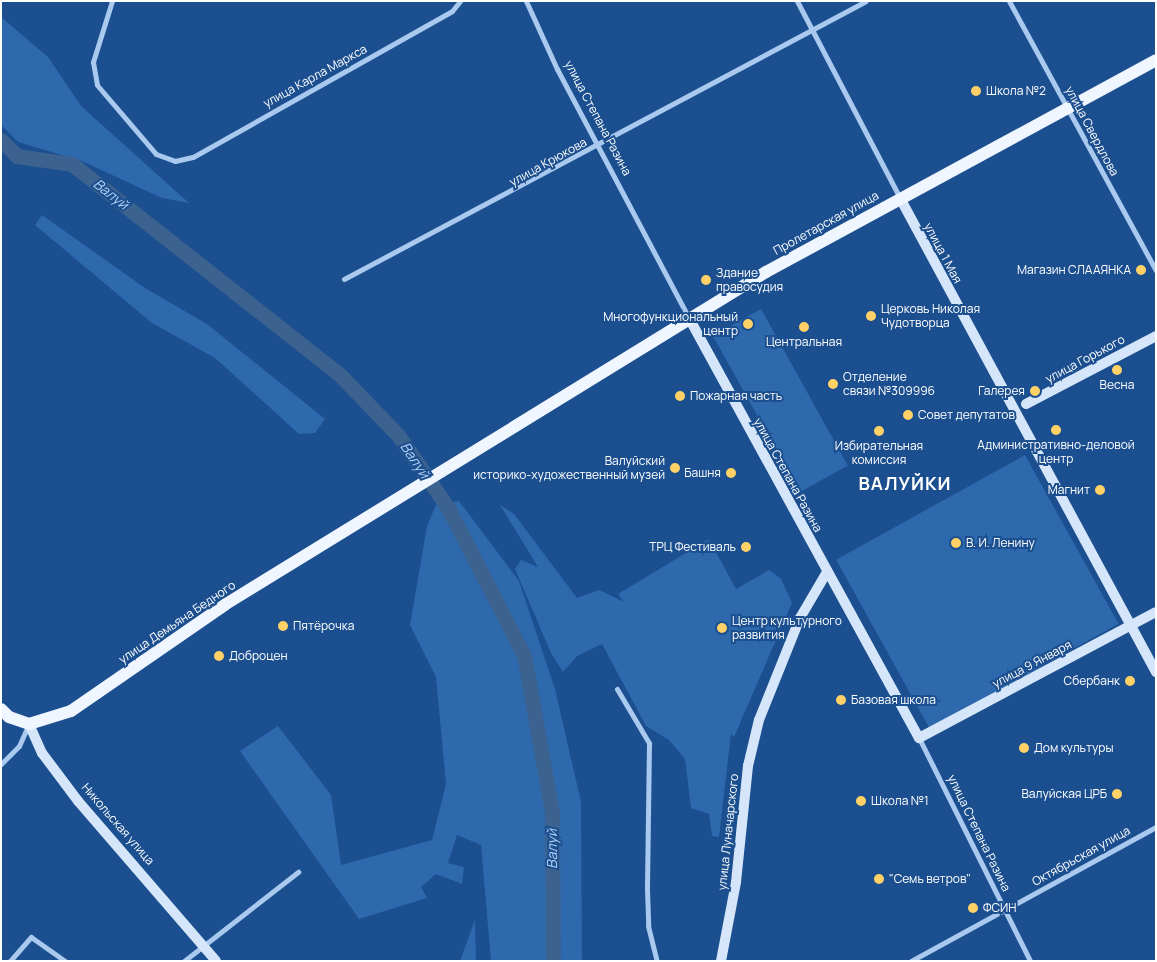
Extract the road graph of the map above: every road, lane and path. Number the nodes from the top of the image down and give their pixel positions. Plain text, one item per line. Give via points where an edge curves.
1 (112, 1) edge
2 (460, 1) edge
3 (526, 1) edge
4 (797, 1) edge
5 (866, 1) edge
6 (1009, 1) edge
7 (812, 29) junction
8 (1156, 60) edge
9 (1068, 107) junction
10 (599, 145) junction
11 (900, 198) junction
12 (1156, 271) edge
13 (344, 279) dead end
14 (689, 318) junction
15 (1156, 336) edge
16 (1026, 404) dead end
17 (468, 456) joint
18 (827, 572) junction
19 (1156, 612) edge
20 (1130, 626) junction
21 (1156, 672) edge
22 (617, 689) dead end
23 (1, 709) edge
24 (29, 724) junction
25 (919, 738) junction
26 (1, 764) edge
27 (1156, 827) edge
28 (298, 872) dead end
29 (1003, 911) junction
30 (204, 946) junction
31 (10, 961) edge
32 (65, 961) edge
33 (184, 961) edge
34 (216, 961) edge
35 (657, 961) edge
36 (721, 961) edge
37 (911, 961) edge
38 (1030, 961) edge

1 - 2 street, улица Карла Маркса via 93,62 97,85 156,154 175,161 193,157 452,11
3 - 10 street, улица Степана Разина via 557,69
4 - 7 street, улица 1 Мая
5 - 7 street, улица Крюкова
6 - 9 street, улица Свердлова
7 - 10 street, улица Крюкова
7 - 11 street, улица 1 Мая
8 - 9 main road, Пролетарская улица
9 - 11 main road, Пролетарская улица
9 - 12 street, улица Свердлова
10 - 13 street, улица Крюкова
10 - 14 street, улица Степана Разина
11 - 14 main road, Пролетарская улица
11 - 20 main road, улица 1 Мая
14 - 17 main road, Пролетарская улица
14 - 18 main road, улица Степана Разина
15 - 16 main road, улица Горького
17 - 24 main road, улица Демьяна Бедного via 226,604 71,710
18 - 25 main road, улица Степана Разина
18 - 36 main road, улица Луначарского via 800,618 759,720 748,766 736,882
19 - 20 main road, улица 9 Января
20 - 21 main road, улица 1 Мая
20 - 25 main road, улица 9 Января
22 - 35 street via 649,743 646,889 648,926
23 - 24 main road via 9,718
24 - 26 street via 20,746
24 - 30 main road, Никольская улица via 42,753 78,801
25 - 29 street, улица Степана Разина
27 - 29 street, Октябрьская улица
28 - 30 street
29 - 37 street, Октябрьская улица
29 - 38 street, улица Степана Разина
30 - 33 street
30 - 34 main road, Никольская улица
31 - 32 street via 31,937

